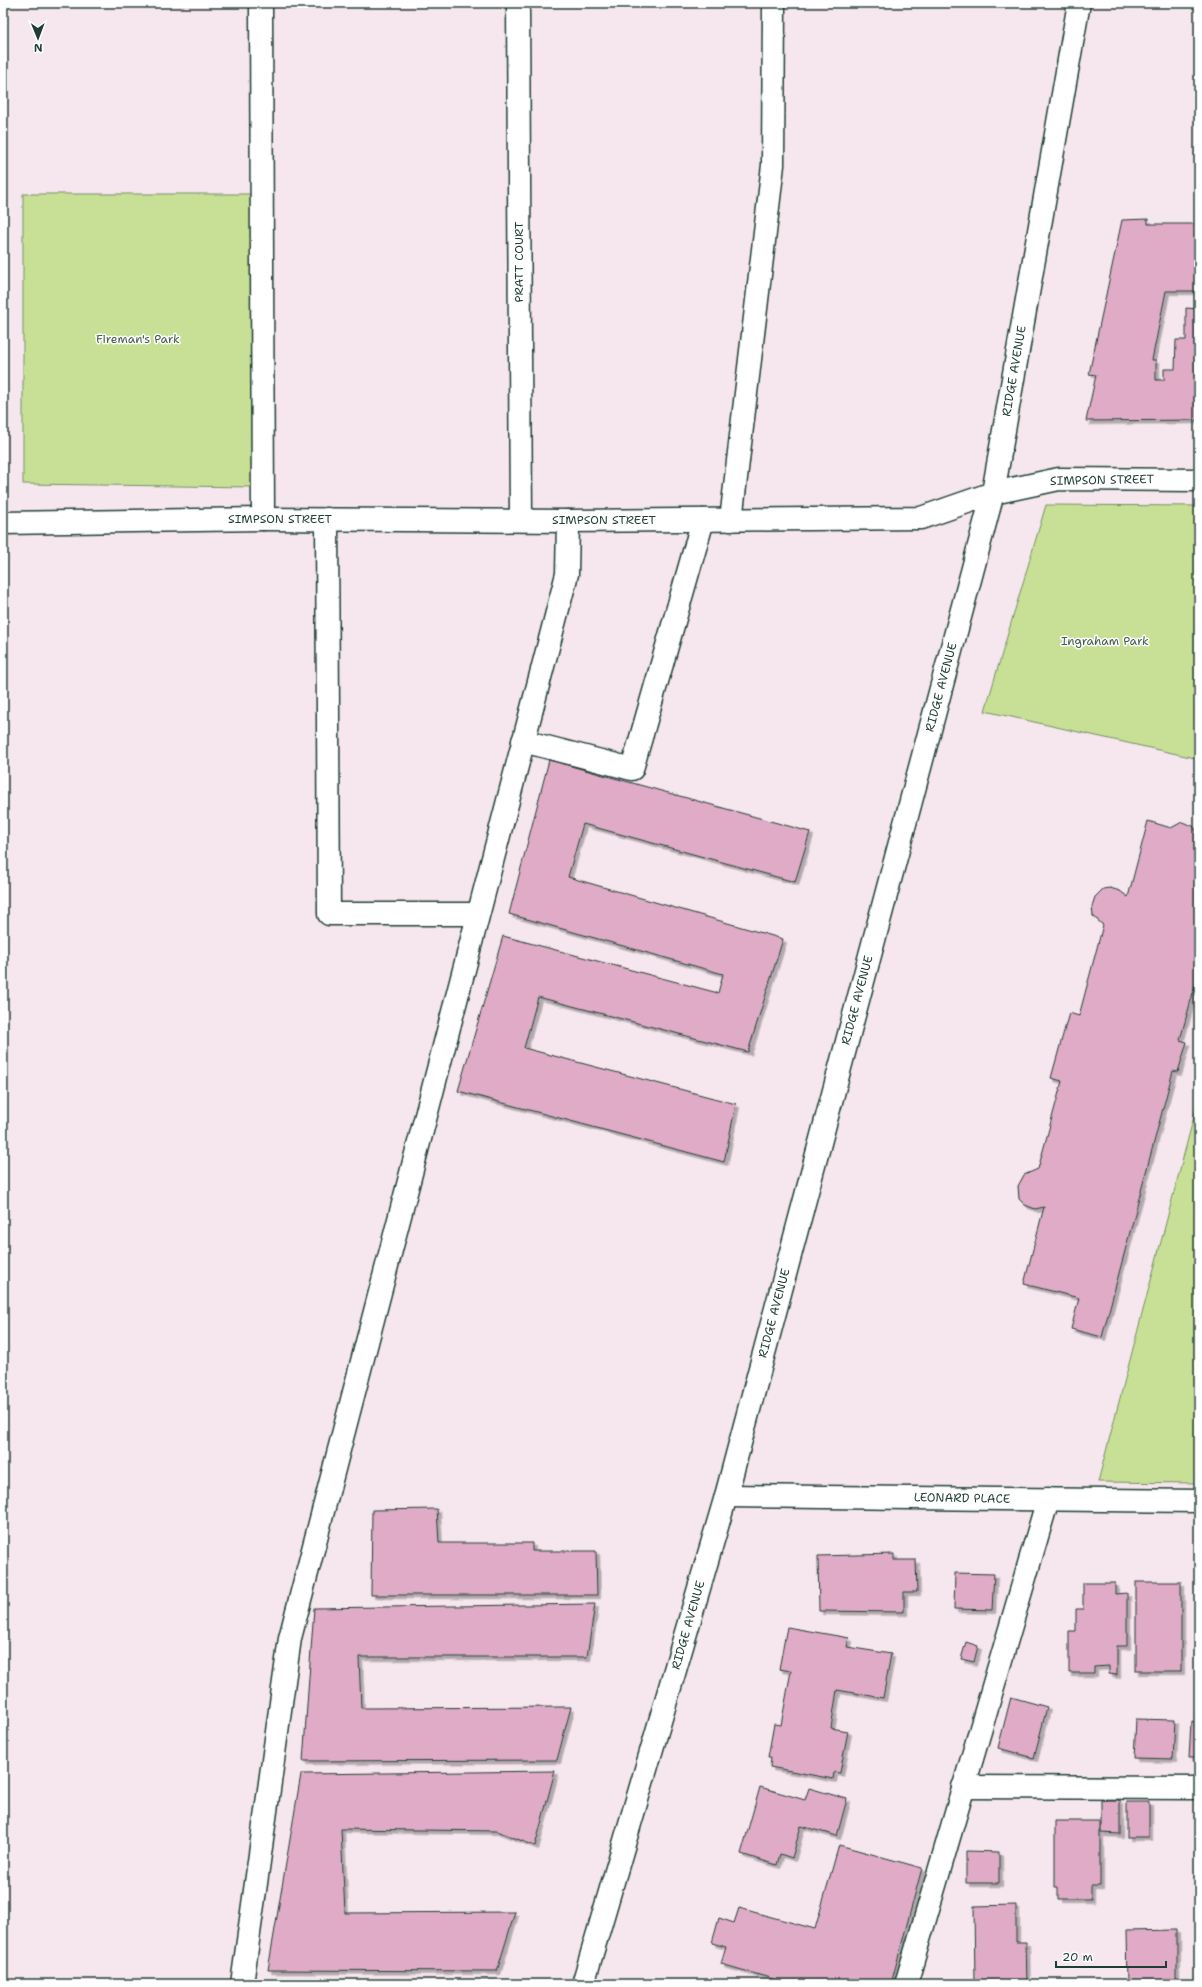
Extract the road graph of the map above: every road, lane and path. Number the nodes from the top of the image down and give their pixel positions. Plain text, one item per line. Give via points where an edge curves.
1 (261, 3) edge
2 (518, 3) edge
3 (774, 3) edge
4 (1079, 3) edge
5 (1199, 480) edge
6 (992, 493) junction
7 (263, 519) junction
8 (327, 520) junction
9 (521, 520) junction
10 (703, 520) junction
11 (731, 520) junction
12 (568, 521) junction
13 (3, 522) edge
14 (523, 741) junction
15 (478, 914) junction
16 (726, 1496) junction
17 (1048, 1499) junction
18 (1199, 1500) edge
19 (963, 1787) junction
20 (1199, 1788) edge
21 (242, 1984) edge
22 (583, 1984) edge
23 (906, 1984) edge

1 - 7 street
2 - 9 street, PRATT COURT
3 - 11 street via 773,165
4 - 6 street, RIDGE AVENUE
5 - 6 street, SIMPSON STREET via 1059,479
6 - 11 street, SIMPSON STREET via 921,518
6 - 16 street, RIDGE AVENUE
7 - 8 street, SIMPSON STREET
7 - 13 street, SIMPSON STREET
8 - 9 street, SIMPSON STREET
8 - 15 street via 329,914
9 - 12 street, SIMPSON STREET
10 - 11 street, SIMPSON STREET
10 - 12 street, SIMPSON STREET
10 - 14 street via 632,769
12 - 14 street via 567,574
14 - 15 street
15 - 21 street via 290,1638
16 - 17 street, LEONARD PLACE
16 - 22 street, RIDGE AVENUE
17 - 18 street, LEONARD PLACE
17 - 19 street
19 - 20 street
19 - 23 street

